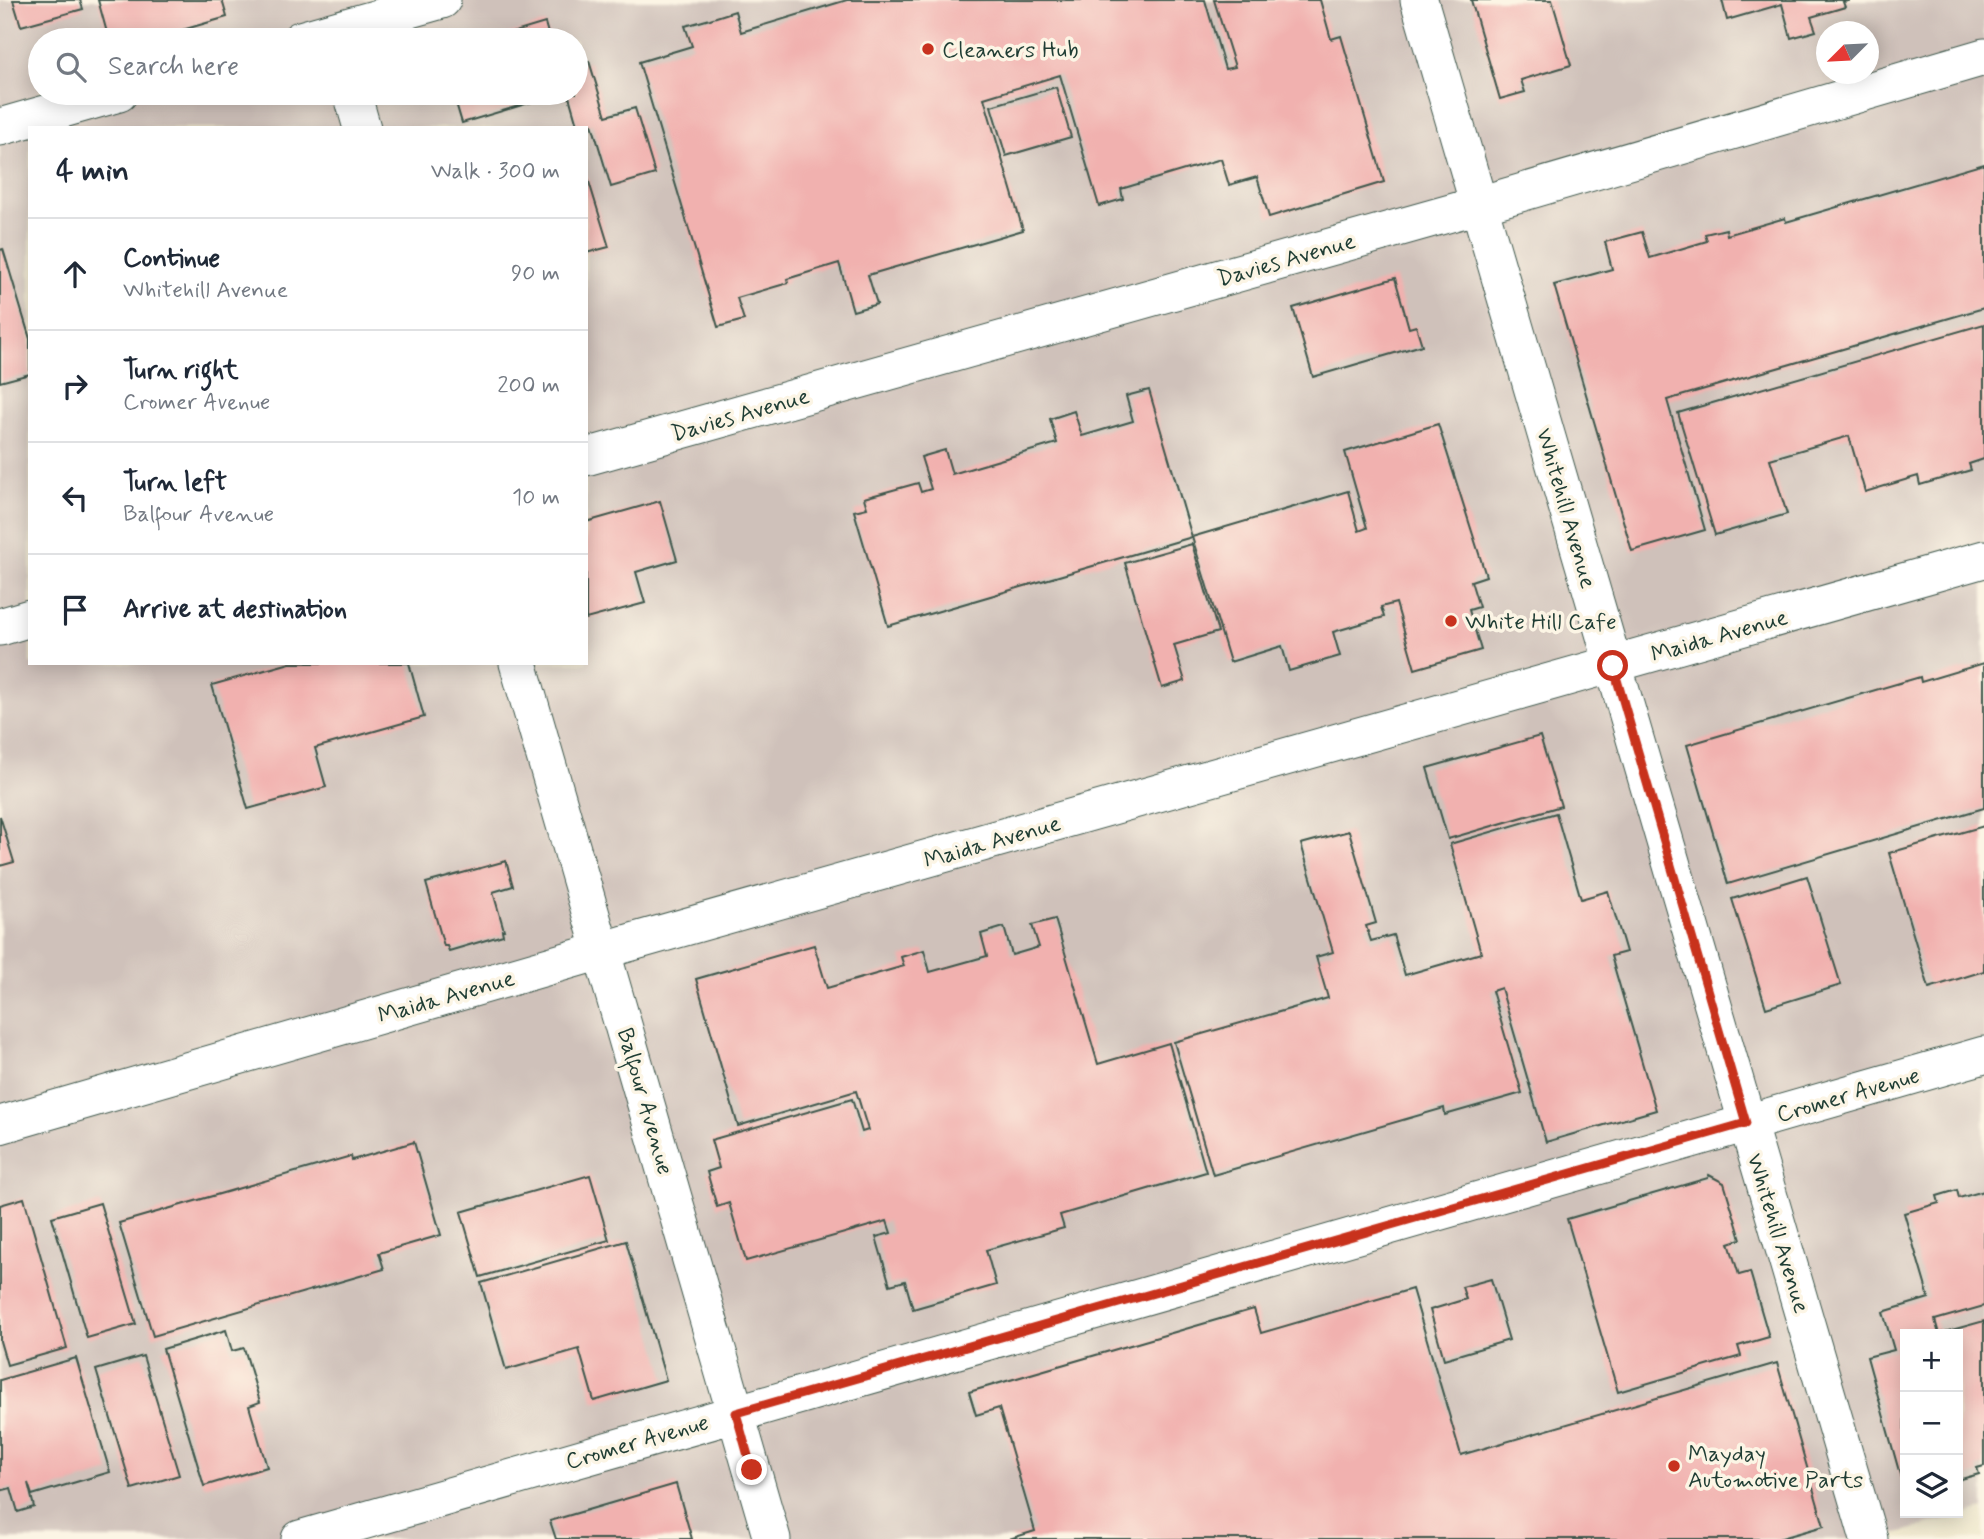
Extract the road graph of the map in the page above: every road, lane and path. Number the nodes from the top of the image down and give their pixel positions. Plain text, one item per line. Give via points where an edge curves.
1 (442, 0) edge
2 (1419, 0) edge
3 (324, 28) edge
4 (1984, 57) edge
5 (77, 105) edge
6 (355, 105) edge
7 (361, 126) edge
8 (0, 127) edge
9 (1479, 205) junction
10 (588, 456) edge
11 (1984, 559) edge
12 (28, 619) edge
13 (0, 627) edge
14 (519, 665) edge
15 (1613, 666) junction
16 (603, 951) junction
17 (1984, 1055) edge
18 (1746, 1123) junction
19 (0, 1125) edge
20 (736, 1413) junction
21 (300, 1539) edge
22 (772, 1539) edge
23 (1869, 1539) edge

1 - 3 street
2 - 9 street, Whitehill Avenue
4 - 9 street, Davies Avenue
5 - 8 street
6 - 7 street
9 - 10 street, Davies Avenue
9 - 15 street, Whitehill Avenue
11 - 15 street, Maida Avenue
12 - 13 street
14 - 16 street, Balfour Avenue
15 - 16 street, Maida Avenue
15 - 18 street, Whitehill Avenue
16 - 19 street, Maida Avenue
16 - 20 street, Balfour Avenue
17 - 18 street, Cromer Avenue
18 - 20 street, Cromer Avenue
18 - 23 street, Whitehill Avenue
20 - 21 street, Cromer Avenue
20 - 22 street, Balfour Avenue

